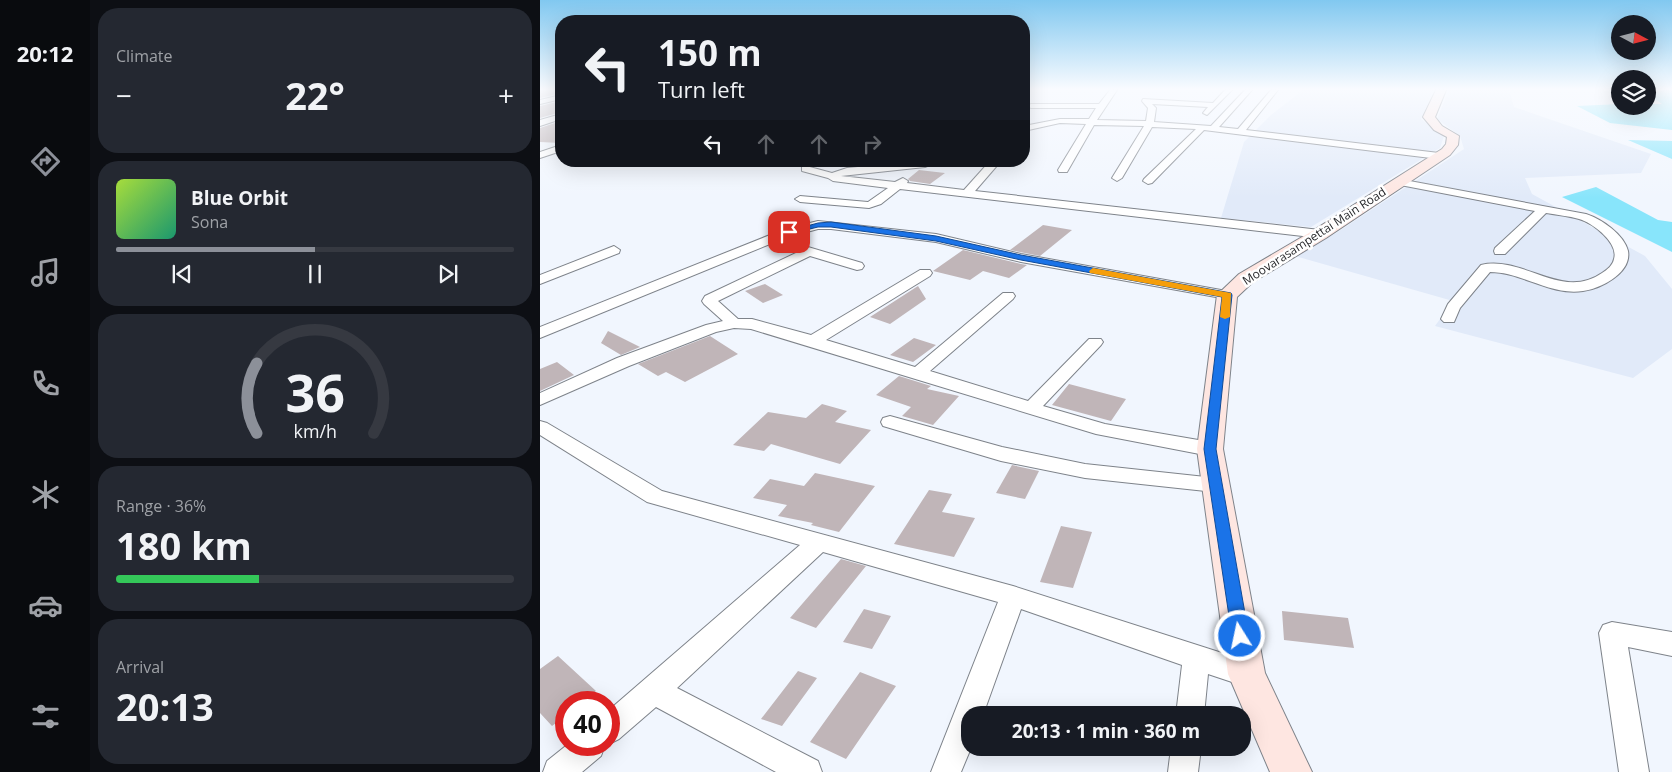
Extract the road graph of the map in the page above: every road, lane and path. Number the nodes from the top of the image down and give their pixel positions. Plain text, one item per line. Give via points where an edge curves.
1 (1089, 126) edge
2 (1148, 126) edge
3 (1186, 126) edge
4 (1216, 126) edge
5 (1245, 126) edge
6 (1436, 126) edge
7 (1198, 127) junction
8 (1213, 129) junction
9 (1240, 132) junction
10 (555, 150) edge
11 (540, 155) edge
12 (1439, 156) junction
13 (893, 167) edge
14 (924, 167) edge
15 (991, 167) edge
16 (806, 169) dead end
17 (1063, 170) dead end
18 (833, 176) junction
19 (1117, 178) dead end
20 (1148, 181) dead end
21 (1399, 182) junction
22 (898, 186) junction
23 (967, 193) junction
24 (800, 198) dead end
25 (1544, 208) junction
26 (1320, 234) junction
27 (770, 240) junction
28 (614, 250) dead end
29 (1500, 251) dead end
30 (809, 252) junction
31 (857, 266) dead end
32 (925, 274) dead end
33 (540, 280) edge
34 (1227, 295) junction
35 (1008, 296) dead end
36 (1449, 319) dead end
37 (734, 323) junction
38 (540, 333) edge
39 (813, 341) junction
40 (1095, 342) dead end
41 (918, 373) junction
42 (540, 400) edge
43 (1031, 408) junction
44 (890, 422) dead end
45 (540, 427) edge
46 (1210, 449) junction
47 (1215, 485) junction
48 (819, 542) junction
49 (1014, 596) junction
50 (1672, 644) edge
51 (1196, 658) junction
52 (1247, 674) junction
53 (654, 691) junction
54 (1191, 706) edge
55 (620, 720) edge
56 (577, 756) edge
57 (1185, 756) edge
58 (558, 772) edge
59 (807, 772) edge
60 (946, 772) edge
61 (1183, 772) edge
62 (1291, 772) edge
63 (1634, 772) edge

1 - 17 street
2 - 19 street
3 - 7 street
4 - 8 street
5 - 9 street
6 - 12 street, Moovarasampettai Main Road via 1453,136 1452,145
7 - 8 street
7 - 20 street
8 - 9 street
9 - 12 street
10 - 11 street
12 - 21 street, Moovarasampettai Main Road
13 - 18 street
14 - 22 street
15 - 23 street
16 - 18 street
18 - 22 street via 836,179
21 - 25 street
21 - 26 street, Moovarasampettai Main Road
22 - 23 street
22 - 24 street via 869,205
23 - 26 street
25 - 29 street
25 - 36 street via 1582,216 1602,228 1622,250 1617,267 1590,285 1565,288 1505,268 1486,268 1453,307
26 - 34 street, Moovarasampettai Main Road via 1246,278
27 - 30 street
27 - 34 street via 789,232 831,225 936,238 1021,258
27 - 38 street
28 - 33 street
30 - 31 street
30 - 37 street via 710,299
32 - 39 street
34 - 46 street
35 - 41 street
37 - 39 street via 752,324
37 - 42 street via 712,328 623,362
39 - 41 street
40 - 43 street
41 - 43 street
43 - 46 street via 1102,430
44 - 47 street via 1001,454 1085,471
45 - 48 street via 655,498
46 - 47 street
47 - 52 street
48 - 49 street
48 - 53 street
49 - 51 street
49 - 60 street
50 - 63 street via 1612,634
51 - 52 street
51 - 54 street
52 - 62 street
53 - 55 street
53 - 59 street
56 - 58 street
57 - 61 street

